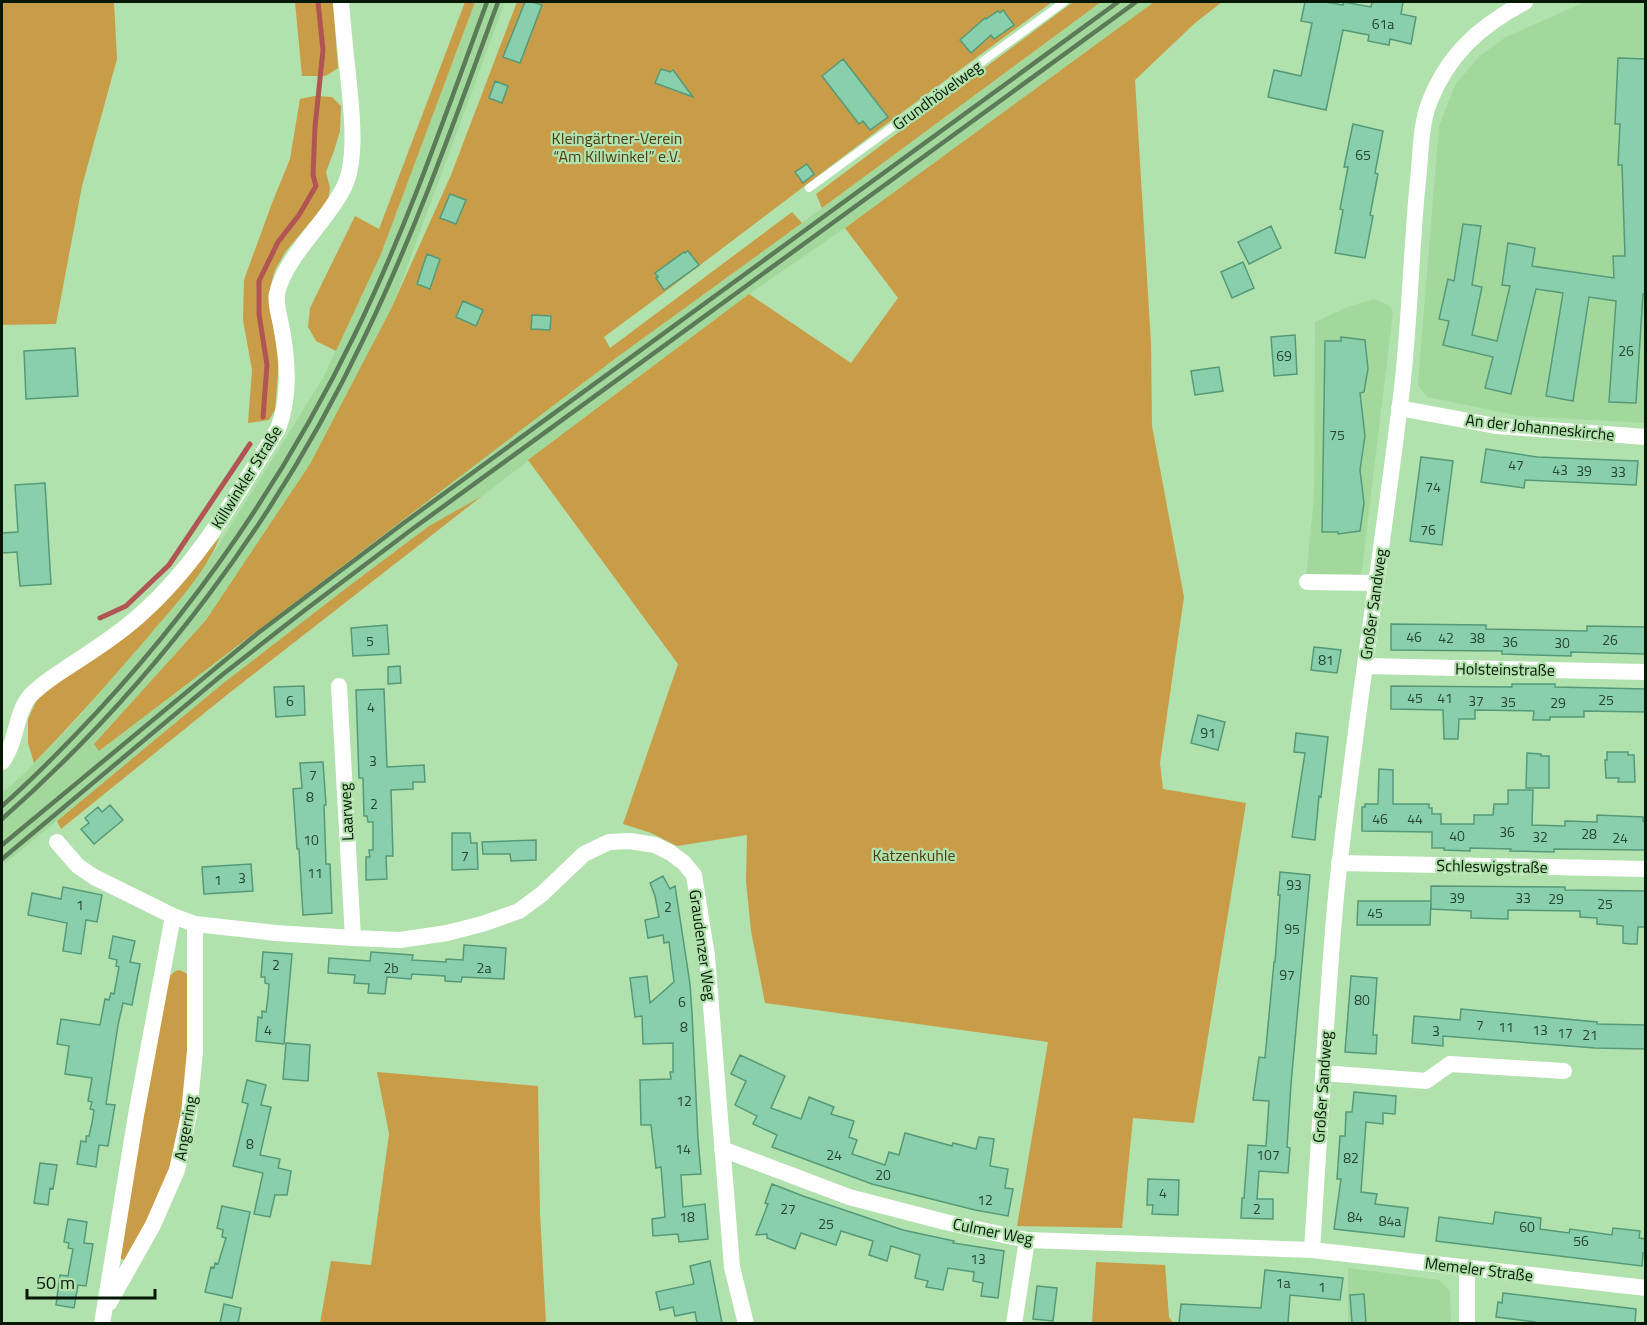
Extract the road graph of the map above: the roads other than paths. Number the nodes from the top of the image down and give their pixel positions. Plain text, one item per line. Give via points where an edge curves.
1 (341, 2) edge
2 (1064, 2) edge
3 (1525, 2) edge
4 (809, 189) dead end
5 (1399, 408) junction
6 (1646, 437) edge
7 (1307, 582) dead end
8 (1376, 583) junction
9 (1365, 666) junction
10 (1646, 672) edge
11 (339, 686) dead end
12 (2, 762) edge
13 (57, 842) dead end
14 (1340, 863) junction
15 (1646, 869) edge
16 (173, 916) junction
17 (195, 924) junction
18 (353, 938) junction
19 (1564, 1071) dead end
20 (1323, 1073) junction
21 (722, 1149) junction
22 (1027, 1240) junction
23 (1312, 1250) junction
24 (1467, 1268) junction
25 (1646, 1288) edge
26 (102, 1319) edge
27 (746, 1323) edge
28 (1014, 1323) edge
29 (1467, 1323) edge

1 - 12 street, Killwinkler Straße via 352,116 350,169 335,204 291,262 278,289 276,301 287,366 287,393 278,429 214,530 160,596 120,631 28,698
2 - 4 lane, Grundhövelweg
3 - 5 street, Großer Sandweg via 1472,37 1445,70 1428,106 1415,206
5 - 6 street, An der Johanneskirche via 1496,426
5 - 8 street, Großer Sandweg
7 - 8 street
8 - 9 street, Großer Sandweg
9 - 10 street, Holsteinstraße
9 - 14 street, Großer Sandweg
11 - 18 street, Laarweg
13 - 16 street, Graudenzer Weg via 78,866 94,877
14 - 15 street, Schleswigstraße
14 - 20 street, Großer Sandweg
16 - 17 street, Graudenzer Weg
16 - 26 street, Angerring
17 - 18 street, Graudenzer Weg
17 - 26 street, Angerring via 195,1051 189,1114 177,1170 153,1225
18 - 21 street, Graudenzer Weg via 400,940 447,933 519,911 584,854 609,842 655,845 671,853 694,875 707,956
19 - 20 street via 1450,1064 1426,1081
20 - 23 street, Großer Sandweg
21 - 22 street, Culmer Weg via 849,1197
21 - 27 street, Graudenzer Weg via 732,1267
22 - 23 street, Culmer Weg
22 - 28 street
23 - 24 street, Memeler Straße
24 - 25 street, Memeler Straße
24 - 29 street

